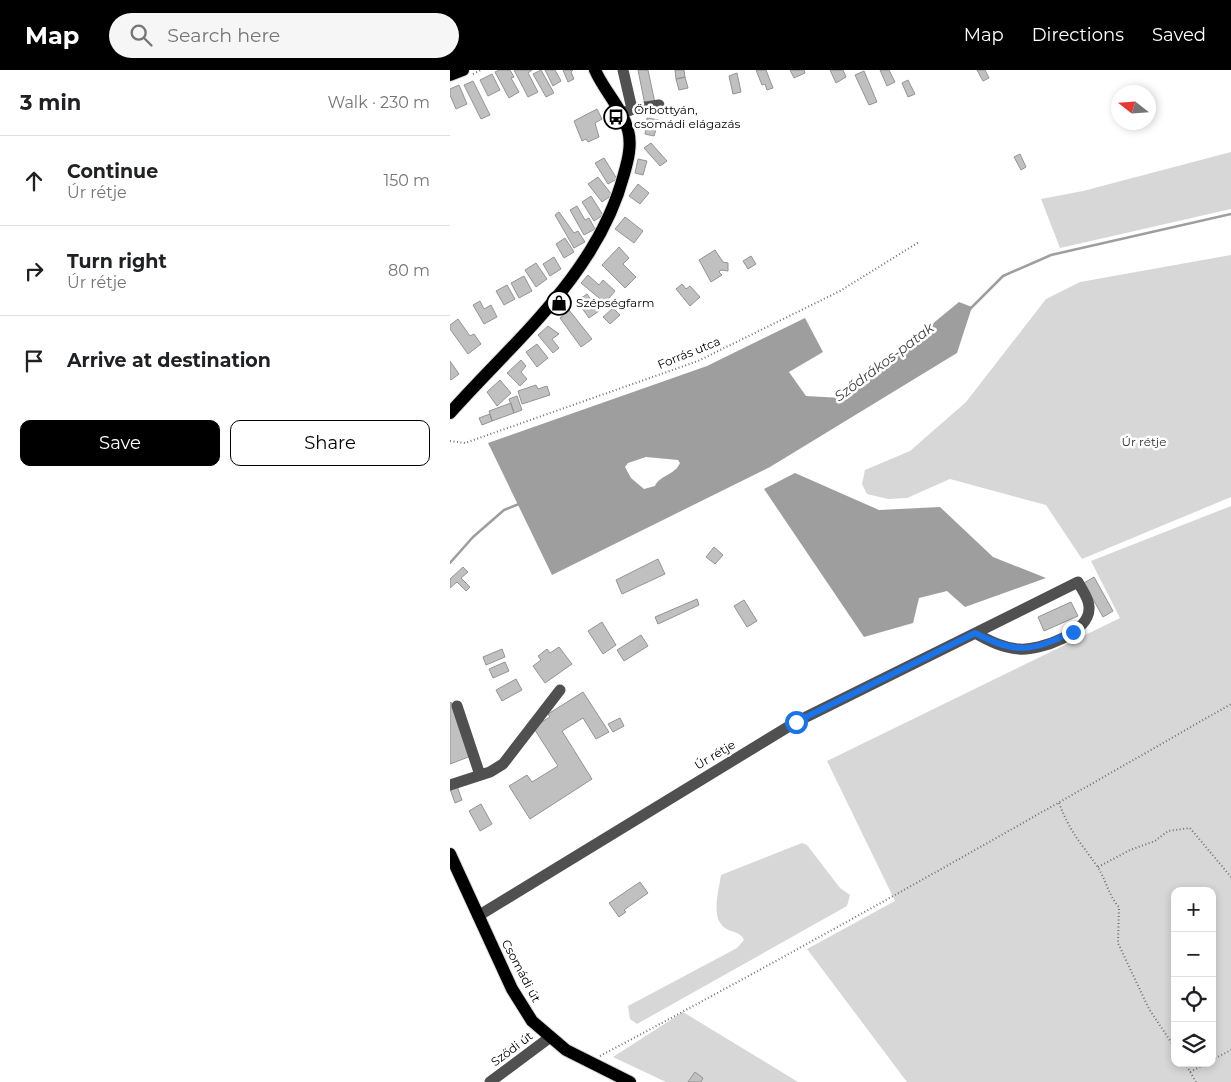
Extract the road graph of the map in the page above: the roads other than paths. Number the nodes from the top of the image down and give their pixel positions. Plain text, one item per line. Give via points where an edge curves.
1 (463, 70) edge
2 (596, 70) edge
3 (605, 70) edge
4 (623, 70) edge
5 (450, 74) edge
6 (659, 105) dead end
7 (617, 109) junction
8 (632, 109) junction
9 (450, 413) edge
10 (975, 633) junction
11 (560, 690) dead end
12 (457, 706) dead end
13 (480, 775) junction
14 (450, 785) edge
15 (450, 854) edge
16 (478, 916) junction
17 (549, 1038) junction
18 (490, 1082) edge
19 (630, 1082) edge

1 - 5 main road
2 - 7 main road
3 - 7 main road
4 - 8 street
6 - 8 street
7 - 8 street
7 - 9 main road via 628,128 630,145 611,215 588,255 560,293
10 - 10 street, Úr rétje via 1078,582 1089,606 1084,623 1073,632 1040,647 1005,647
10 - 16 street, Úr rétje via 796,722
11 - 13 street via 513,754 503,764
12 - 13 street
13 - 14 street
15 - 16 main road, Csomádi út
16 - 17 main road, Csomádi út via 512,989 532,1021
17 - 18 street, Sződi út
17 - 19 main road, Csomádi út

